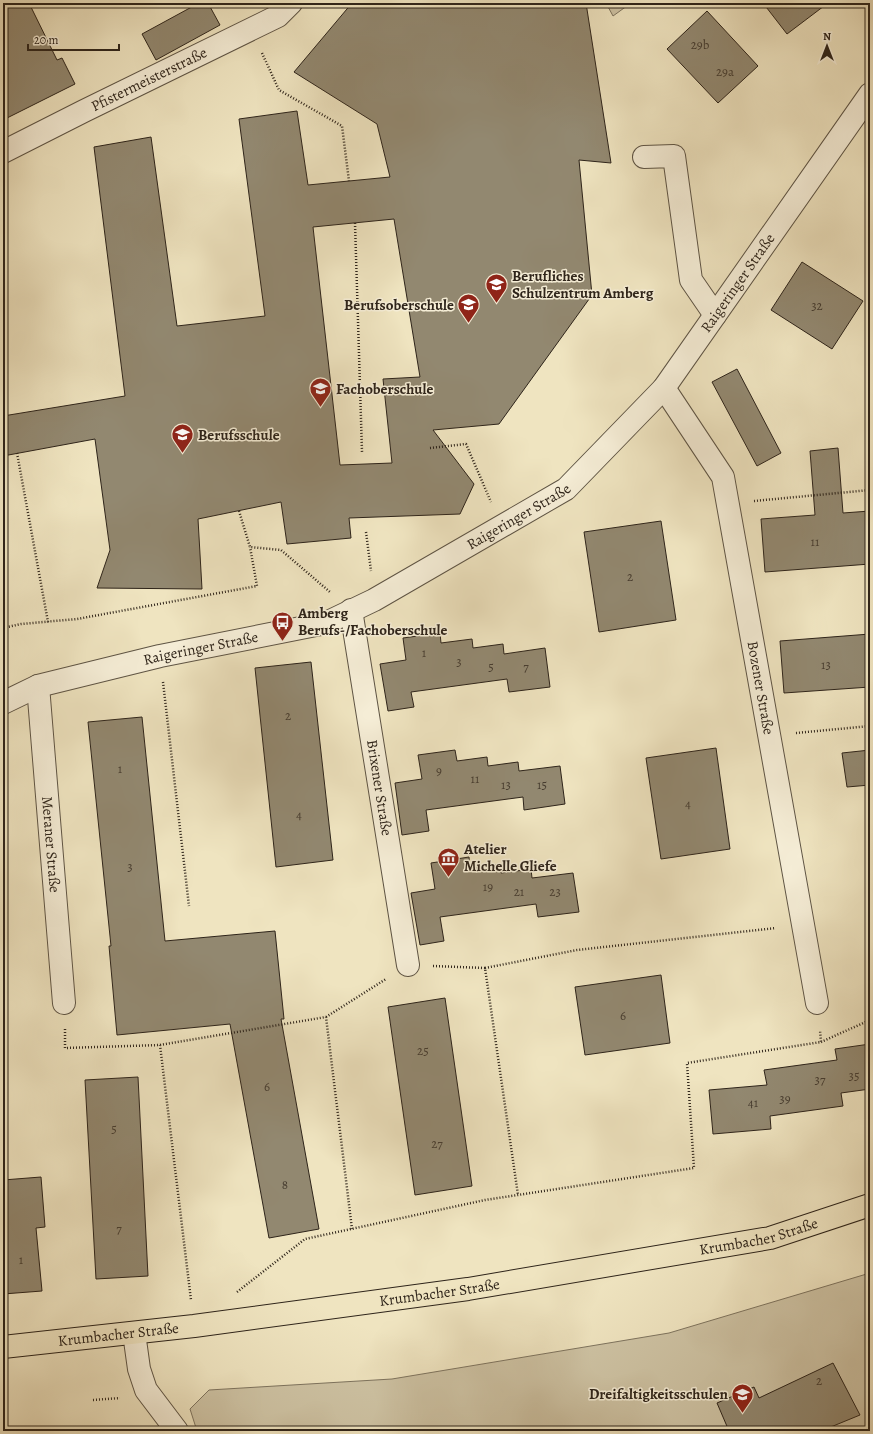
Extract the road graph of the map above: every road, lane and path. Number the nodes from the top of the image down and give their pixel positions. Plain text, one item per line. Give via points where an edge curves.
1 (291, 3) edge
2 (252, 29) junction
3 (870, 94) edge
4 (3, 152) edge
5 (644, 157) dead end
6 (349, 181) dead end
7 (355, 223) dead end
8 (715, 315) junction
9 (664, 388) junction
10 (430, 448) dead end
11 (362, 452) dead end
12 (17, 453) dead end
13 (870, 490) edge
14 (728, 504) junction
15 (239, 511) dead end
16 (501, 527) junction
17 (366, 532) dead end
18 (250, 546) junction
19 (374, 600) junction
20 (351, 610) junction
21 (48, 622) junction
22 (3, 628) edge
23 (160, 656) junction
24 (38, 686) junction
25 (3, 703) edge
26 (870, 726) edge
27 (769, 736) junction
28 (189, 906) dead end
29 (803, 925) junction
30 (408, 965) junction
31 (485, 968) junction
32 (64, 1003) joint
33 (817, 1003) joint
34 (326, 1017) junction
35 (870, 1020) edge
36 (821, 1042) junction
37 (160, 1045) junction
38 (518, 1195) junction
39 (870, 1205) edge
40 (352, 1228) junction
41 (231, 1297) dead end
42 (194, 1326) junction
43 (134, 1332) junction
44 (3, 1347) edge
45 (177, 1431) edge

1 - 2 street, Pfistermeisterstraße via 278,16
2 - 4 street, Pfistermeisterstraße
2 - 6 path via 279,90 342,126
3 - 8 street, Raigeringer Straße
5 - 8 street via 674,156 690,280
7 - 11 path
8 - 9 street, Raigeringer Straße
9 - 14 street, Bozener Straße via 723,477
9 - 16 street, Raigeringer Straße via 566,490
10 - 16 path via 466,444
12 - 21 path
13 - 14 path
14 - 27 street, Bozener Straße
15 - 18 path
16 - 19 street, Raigeringer Straße
17 - 19 path
18 - 20 path via 281,550
18 - 21 path via 257,586
19 - 20 street, Raigeringer Straße
20 - 23 street, Raigeringer Straße via 326,623
20 - 30 street, Brixener Straße
21 - 22 path
23 - 24 street, Raigeringer Straße
23 - 28 path
24 - 25 street, Raigeringer Straße
24 - 32 street, Meraner Straße
26 - 27 path
27 - 29 street, Bozener Straße
29 - 31 path via 577,950
29 - 33 street, Bozener Straße
30 - 31 path
30 - 34 path
31 - 38 path
32 - 37 path via 65,1048
33 - 36 path
34 - 37 path
34 - 40 path
35 - 36 path
36 - 38 path via 687,1063 694,1168
37 - 42 path
38 - 40 path
39 - 42 main road, Krumbacher Straße via 770,1238 468,1289
40 - 41 path via 305,1239
42 - 43 main road, Krumbacher Straße
43 - 44 main road, Krumbacher Straße
43 - 45 street via 139,1369 146,1390

